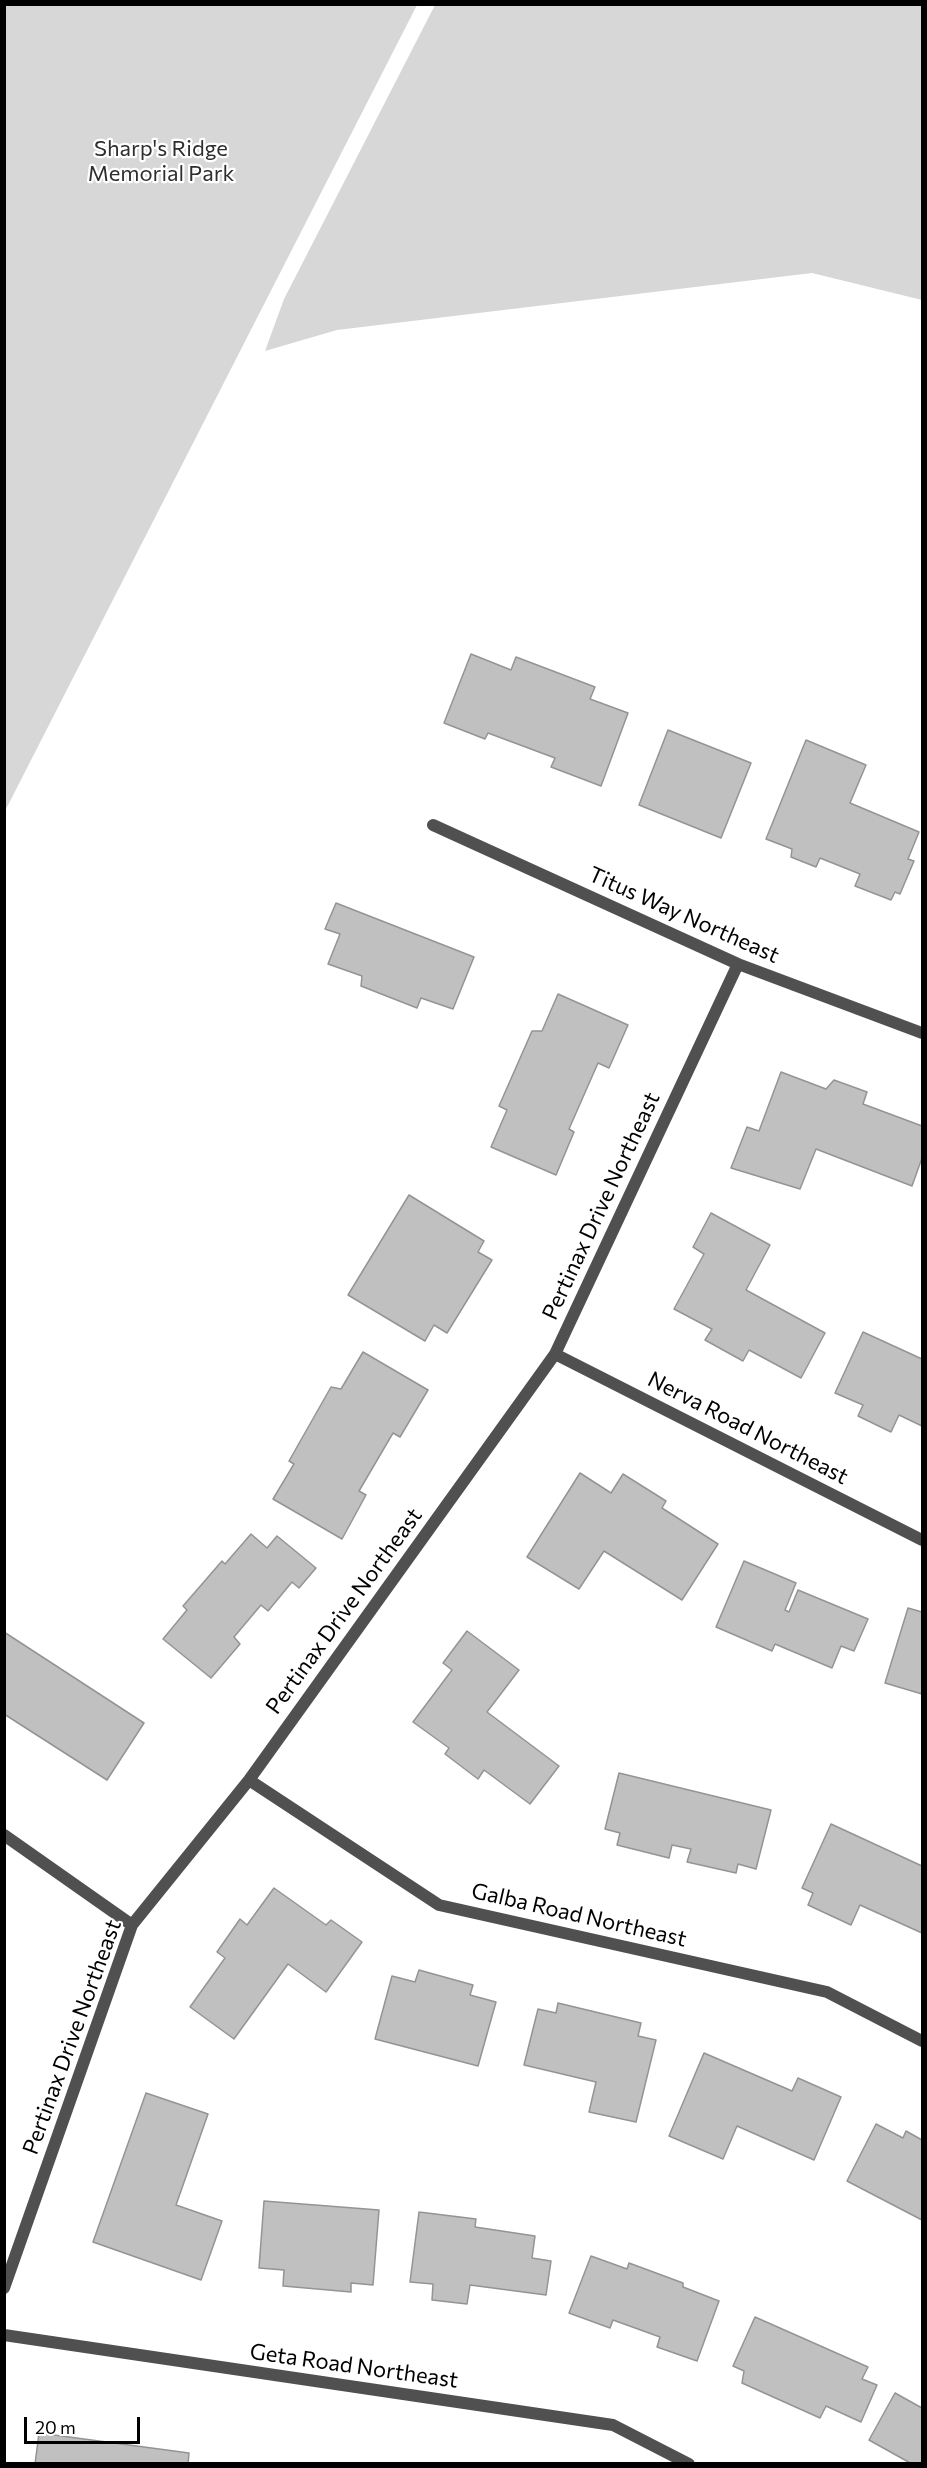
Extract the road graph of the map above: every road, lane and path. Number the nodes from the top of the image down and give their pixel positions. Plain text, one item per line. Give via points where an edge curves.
1 (433, 825) dead end
2 (738, 964) junction
3 (922, 1033) edge
4 (555, 1354) junction
5 (922, 1540) edge
6 (249, 1780) junction
7 (4, 1835) edge
8 (132, 1925) junction
9 (922, 2041) edge
10 (4, 2288) edge
11 (4, 2335) edge
12 (689, 2463) edge

1 - 2 street, Titus Way Northeast
2 - 3 street, Titus Way Northeast
2 - 4 street, Pertinax Drive Northeast
4 - 5 street, Nerva Road Northeast
4 - 6 street, Pertinax Drive Northeast
6 - 8 street, Pertinax Drive Northeast
6 - 9 street, Galba Road Northeast via 439,1905 827,1992
7 - 8 street
8 - 10 street, Pertinax Drive Northeast
11 - 12 street, Geta Road Northeast via 613,2425

